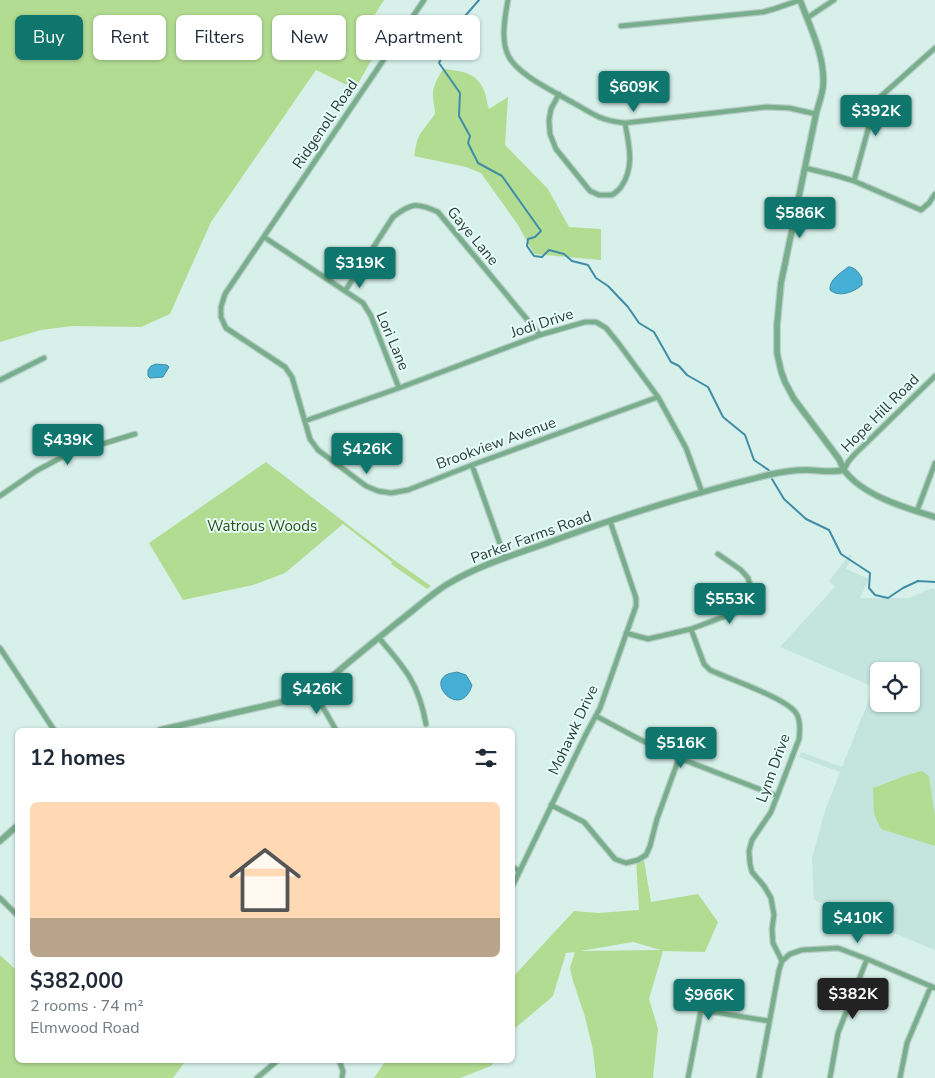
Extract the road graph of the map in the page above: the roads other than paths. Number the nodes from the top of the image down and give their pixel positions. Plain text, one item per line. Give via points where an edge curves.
1 (424, 0) edge
2 (508, 0) edge
3 (800, 0) edge
4 (834, 0) edge
5 (806, 18) junction
6 (621, 26) dead end
7 (935, 48) edge
8 (559, 94) junction
9 (816, 114) junction
10 (625, 123) junction
11 (805, 168) junction
12 (854, 181) junction
13 (935, 194) edge
14 (264, 237) junction
15 (345, 291) junction
16 (540, 335) junction
17 (44, 358) dead end
18 (935, 376) edge
19 (0, 380) edge
20 (399, 388) junction
21 (658, 397) junction
22 (305, 420) junction
23 (135, 434) dead end
24 (935, 463) edge
25 (472, 465) junction
26 (844, 470) junction
27 (702, 492) junction
28 (0, 496) edge
29 (917, 511) junction
30 (935, 517) edge
31 (610, 521) junction
32 (718, 554) dead end
33 (506, 558) junction
34 (691, 629) junction
35 (626, 633) junction
36 (379, 638) junction
37 (0, 648) edge
38 (313, 690) junction
39 (596, 716) junction
40 (426, 724) dead end
41 (53, 728) edge
42 (169, 728) edge
43 (335, 728) edge
44 (679, 758) junction
45 (777, 796) junction
46 (551, 805) junction
47 (15, 828) edge
48 (0, 841) edge
49 (515, 868) edge
50 (520, 871) junction
51 (515, 881) edge
52 (0, 898) edge
53 (15, 913) edge
54 (867, 959) junction
55 (782, 961) junction
56 (933, 987) edge
57 (769, 1021) junction
58 (274, 1063) edge
59 (340, 1063) edge
60 (257, 1078) edge
61 (342, 1078) edge
62 (688, 1078) edge
63 (759, 1078) edge
64 (830, 1078) edge
65 (900, 1078) edge

1 - 14 street, Ridgenoll Road
2 - 8 street via 504,40 508,56 515,66
3 - 5 street
3 - 6 street via 763,12
4 - 5 street
5 - 9 street via 821,58 823,74 823,89
7 - 12 street via 879,98
8 - 10 street via 598,116
8 - 10 street via 551,109 550,134 556,149 590,191 612,195 621,187 628,173 631,154
9 - 10 street via 766,107
9 - 11 street
11 - 12 street
11 - 26 street via 781,283 777,354 783,377 794,399
12 - 13 street via 921,210
14 - 15 street, Lori Lane
14 - 22 street, Brookview Avenue via 225,294 221,317 226,328 285,367 292,377
15 - 16 street, Gaye Lane via 394,218 402,210 415,205 425,206 438,212
15 - 20 street, Lori Lane via 363,303 371,316
16 - 20 street, Jodi Drive
16 - 21 street, Jodi Drive via 596,322 606,328
17 - 19 street
18 - 26 street, Hope Hill Road via 854,455
20 - 22 street, Jodi Drive
21 - 25 street, Brookview Avenue
21 - 27 street, Jodi Drive via 686,448
22 - 25 street, Brookview Avenue via 310,439 318,450 366,486 378,491 408,490
23 - 28 street via 66,456
24 - 29 street
25 - 33 street
26 - 27 street, Parker Farms Road via 790,471
26 - 29 street via 865,488
27 - 31 street, Parker Farms Road
29 - 30 street
31 - 33 street, Parker Farms Road
31 - 35 street, Mohawk Drive via 636,598
32 - 34 street via 748,578 751,598 740,611
33 - 36 street, Parker Farms Road via 445,586
34 - 35 street via 648,639
34 - 45 street, Lynn Drive via 704,664 710,670 783,701 796,713 799,739
35 - 39 street, Mohawk Drive
36 - 38 street, Parker Farms Road
36 - 40 street via 416,687
37 - 41 street
38 - 42 street, Parker Farms Road via 286,701
38 - 43 street
39 - 44 street
39 - 46 street, Mohawk Drive
44 - 45 street
44 - 46 street via 650,846 646,855 638,860 626,863 615,859 584,822
45 - 55 street, Lynn Drive via 771,812 752,840 750,864 752,872 771,898 773,943
46 - 50 street, Mohawk Drive
47 - 48 street
49 - 50 street
50 - 51 street, Mohawk Drive
52 - 53 street
54 - 55 street via 838,948 822,948 802,950
54 - 56 street
54 - 64 street via 838,1033
55 - 57 street
56 - 65 street via 907,1043
57 - 62 street via 701,1010
57 - 63 street
58 - 60 street
59 - 61 street

